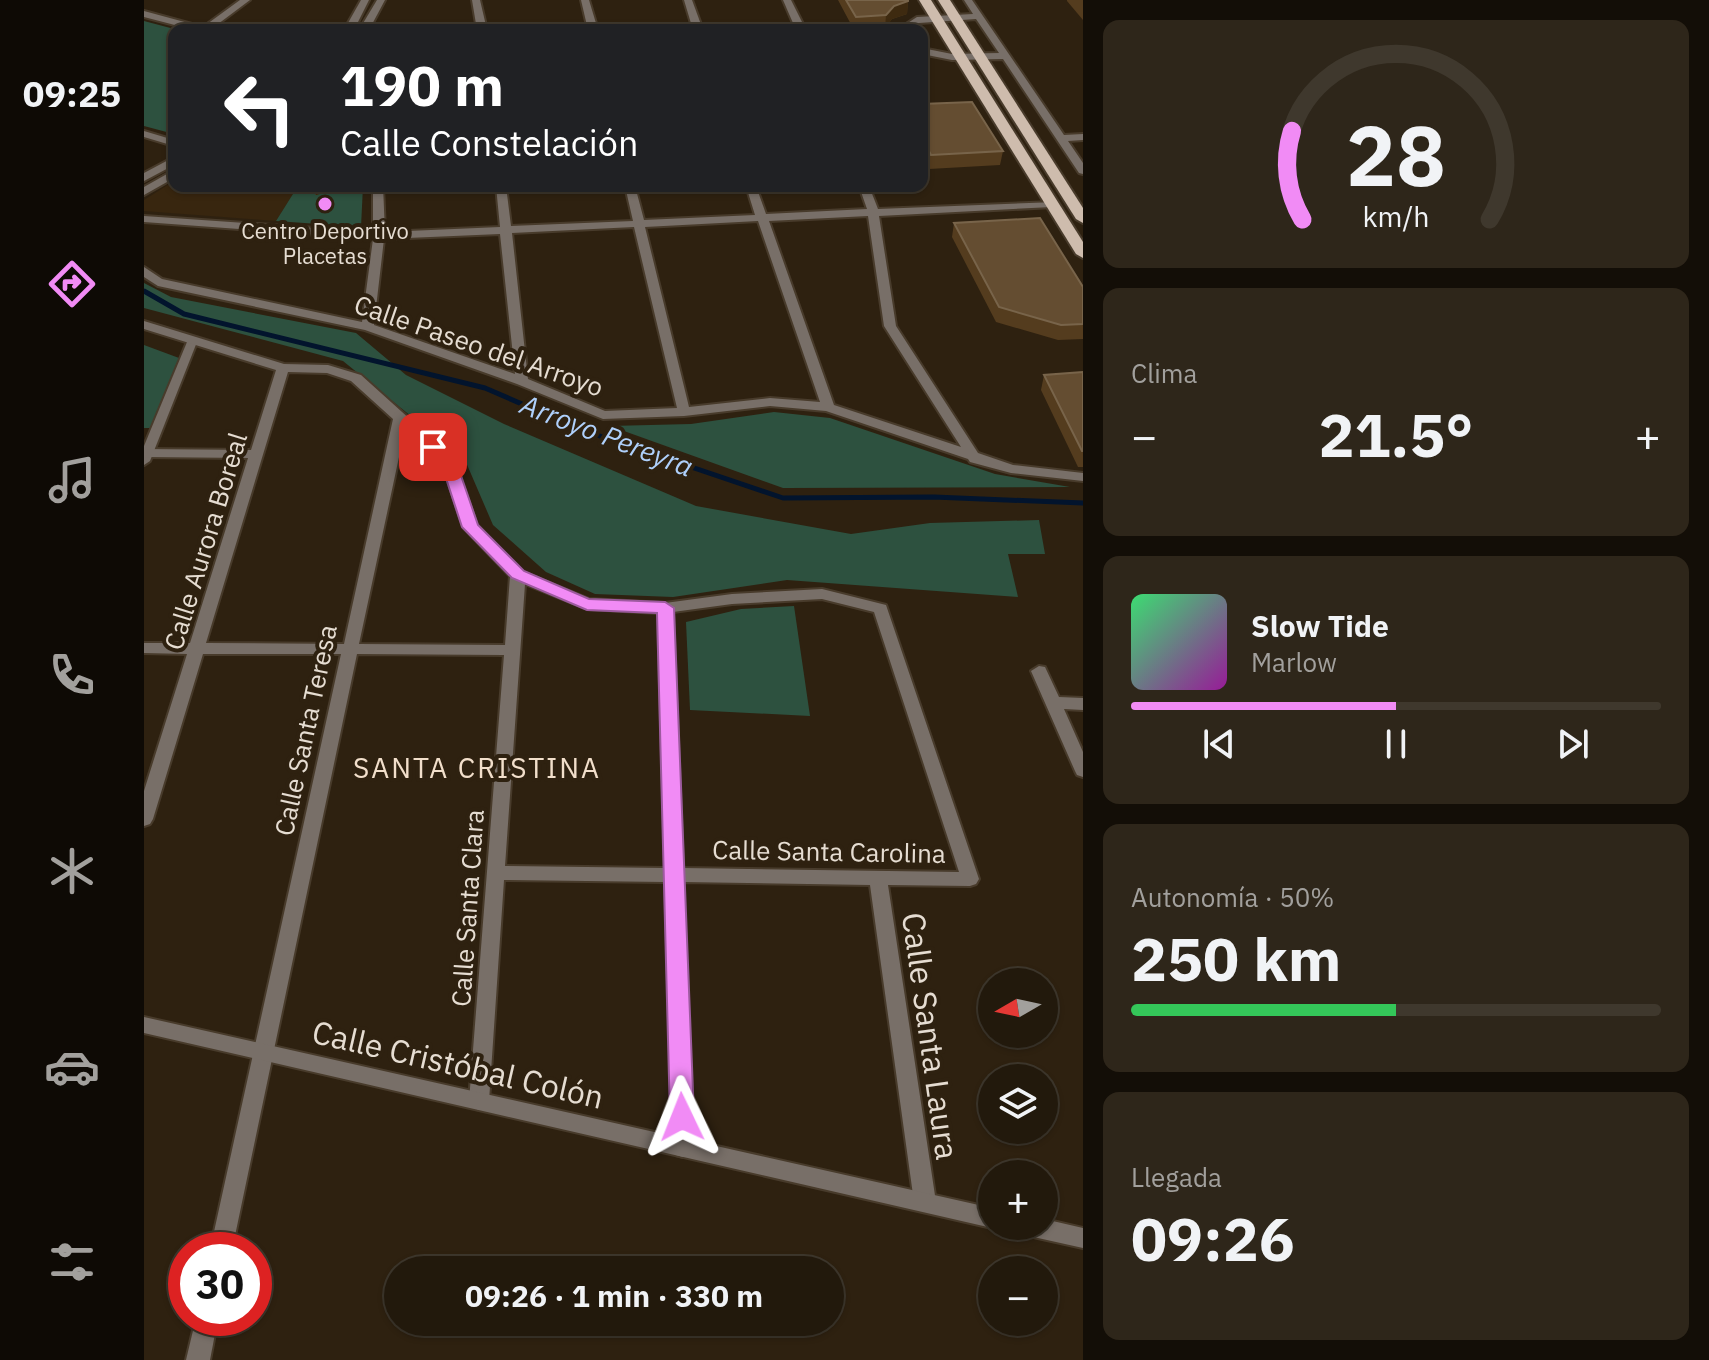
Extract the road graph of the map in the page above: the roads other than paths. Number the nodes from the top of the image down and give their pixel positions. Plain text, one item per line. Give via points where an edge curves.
1 (246, 0) edge
2 (365, 0) edge
3 (381, 0) edge
4 (476, 0) edge
5 (585, 0) edge
6 (688, 0) edge
7 (787, 0) edge
8 (925, 0) edge
9 (944, 0) edge
10 (968, 0) edge
11 (144, 14) edge
12 (979, 16) junction
13 (936, 17) junction
14 (955, 17) junction
15 (182, 24) edge
16 (212, 24) edge
17 (352, 24) edge
18 (367, 24) edge
19 (481, 24) edge
20 (591, 24) edge
21 (696, 24) edge
22 (798, 24) edge
23 (911, 24) edge
24 (928, 52) edge
25 (1006, 56) junction
26 (981, 57) junction
27 (961, 58) junction
28 (144, 134) edge
29 (1083, 137) edge
30 (1062, 138) junction
31 (168, 141) edge
32 (168, 164) edge
33 (1083, 171) edge
34 (168, 177) edge
35 (144, 178) edge
36 (144, 192) edge
37 (378, 192) edge
38 (502, 192) edge
39 (631, 192) edge
40 (753, 192) edge
41 (866, 192) edge
42 (1052, 204) junction
43 (873, 211) junction
44 (761, 215) junction
45 (144, 219) edge
46 (1083, 219) edge
47 (638, 222) junction
48 (505, 228) junction
49 (379, 236) junction
50 (1083, 254) edge
51 (144, 271) edge
52 (144, 325) edge
53 (368, 327) junction
54 (192, 342) junction
55 (283, 368) junction
56 (522, 381) junction
57 (828, 407) junction
58 (684, 412) junction
59 (400, 419) junction
60 (256, 454) junction
61 (145, 456) edge
62 (975, 459) junction
63 (1083, 477) edge
64 (518, 575) junction
65 (665, 608) junction
66 (144, 648) edge
67 (197, 648) junction
68 (350, 649) junction
69 (512, 650) junction
70 (1039, 671) dead end
71 (1053, 703) junction
72 (1083, 704) edge
73 (1083, 771) edge
74 (144, 819) edge
75 (496, 873) junction
76 (674, 875) junction
77 (878, 878) junction
78 (144, 1025) edge
79 (262, 1052) junction
80 (479, 1101) junction
81 (683, 1148) junction
82 (925, 1202) junction
83 (978, 1215) edge
84 (225, 1232) edge
85 (1058, 1232) edge
86 (1083, 1238) edge
87 (203, 1336) edge
88 (198, 1360) edge

1 - 16 street
2 - 17 street
3 - 18 street
4 - 19 street
5 - 20 street
6 - 21 street
7 - 22 street
8 - 13 main road
9 - 14 main road
10 - 12 street
11 - 15 street
12 - 14 street
12 - 25 street
13 - 14 street
13 - 23 street
13 - 27 main road
14 - 26 main road
24 - 27 street
25 - 26 street
25 - 30 street
26 - 27 street
26 - 46 main road
27 - 42 main road
28 - 31 street
29 - 30 street
30 - 33 street
32 - 35 street
34 - 36 street
37 - 49 street
38 - 48 street
39 - 47 street
40 - 44 street
41 - 43 street
42 - 43 street
42 - 50 main road
43 - 44 street
43 - 62 street via 890,326
44 - 47 street
44 - 57 street
45 - 49 street
47 - 48 street
47 - 58 street
48 - 49 street
48 - 56 street
49 - 53 street
51 - 53 street, Calle Paseo del Arroyo via 158,282
52 - 54 street
53 - 56 street, Calle Paseo del Arroyo
54 - 55 street
54 - 61 street
55 - 59 street via 328,369 356,378
55 - 60 street, Calle Aurora Boreal
56 - 58 street, Calle Paseo del Arroyo via 603,415
57 - 58 street, Calle Paseo del Arroyo via 770,402
57 - 62 street, Calle Paseo del Arroyo
59 - 64 street via 448,461 470,527
59 - 68 street, Calle Santa Teresa
60 - 61 street
60 - 67 street, Calle Aurora Boreal
62 - 63 street, Calle Paseo del Arroyo
64 - 65 street via 587,604
64 - 69 street, Calle Santa Clara
65 - 76 street
65 - 77 street, Calle Santa Carolina via 822,594 881,609 970,879
66 - 67 street
67 - 68 street
67 - 74 street, Calle Aurora Boreal
68 - 69 street
68 - 79 street, Calle Santa Teresa
69 - 75 street, Calle Santa Clara
70 - 71 street
71 - 72 street
71 - 73 street
75 - 76 street, Calle Santa Carolina
75 - 80 street, Calle Santa Clara
76 - 77 street, Calle Santa Carolina
76 - 81 street
77 - 82 street, Calle Santa Laura
78 - 79 street, Calle Cristóbal Colón
79 - 80 street, Calle Cristóbal Colón
79 - 84 street, Calle Santa Teresa
80 - 81 street, Calle Cristóbal Colón
81 - 82 street, Calle Cristóbal Colón
82 - 83 street, Calle Cristóbal Colón
85 - 86 street
87 - 88 street

